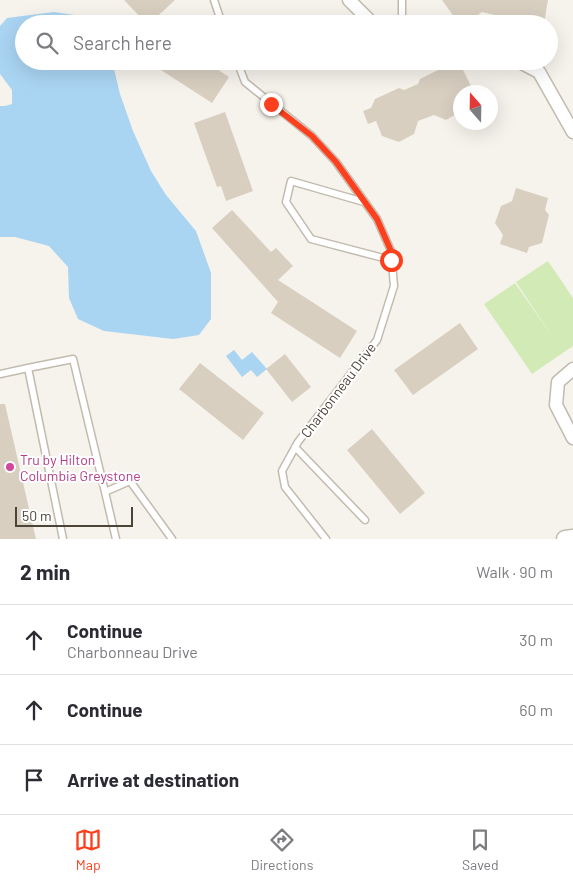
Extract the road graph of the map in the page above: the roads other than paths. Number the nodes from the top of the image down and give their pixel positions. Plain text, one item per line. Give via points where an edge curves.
1 (214, 0) edge
2 (349, 0) edge
3 (402, 0) edge
4 (219, 15) edge
5 (364, 15) edge
6 (402, 15) edge
7 (240, 70) edge
8 (535, 70) edge
9 (573, 132) edge
10 (364, 202) junction
11 (391, 260) junction
12 (28, 368) junction
13 (573, 369) edge
14 (0, 374) edge
15 (573, 438) edge
16 (295, 447) junction
17 (105, 492) junction
18 (366, 520) dead end
19 (573, 538) edge
20 (63, 539) edge
21 (116, 539) edge
22 (172, 539) edge
23 (326, 539) edge
24 (565, 539) edge

1 - 4 lane
2 - 5 street
3 - 6 lane
7 - 10 lane, Charbonneau Drive via 245,82 312,136 336,162
8 - 9 street
10 - 11 lane, Charbonneau Drive via 377,219 391,251
10 - 11 lane via 292,181 286,202 311,240
11 - 16 lane, Charbonneau Drive via 394,286 376,340
12 - 14 lane
12 - 17 lane via 73,359
12 - 20 lane
13 - 15 street via 558,382 556,405
16 - 18 lane
16 - 23 lane, Charbonneau Drive via 282,471 285,487
17 - 21 lane
17 - 22 lane via 130,481
19 - 24 street

